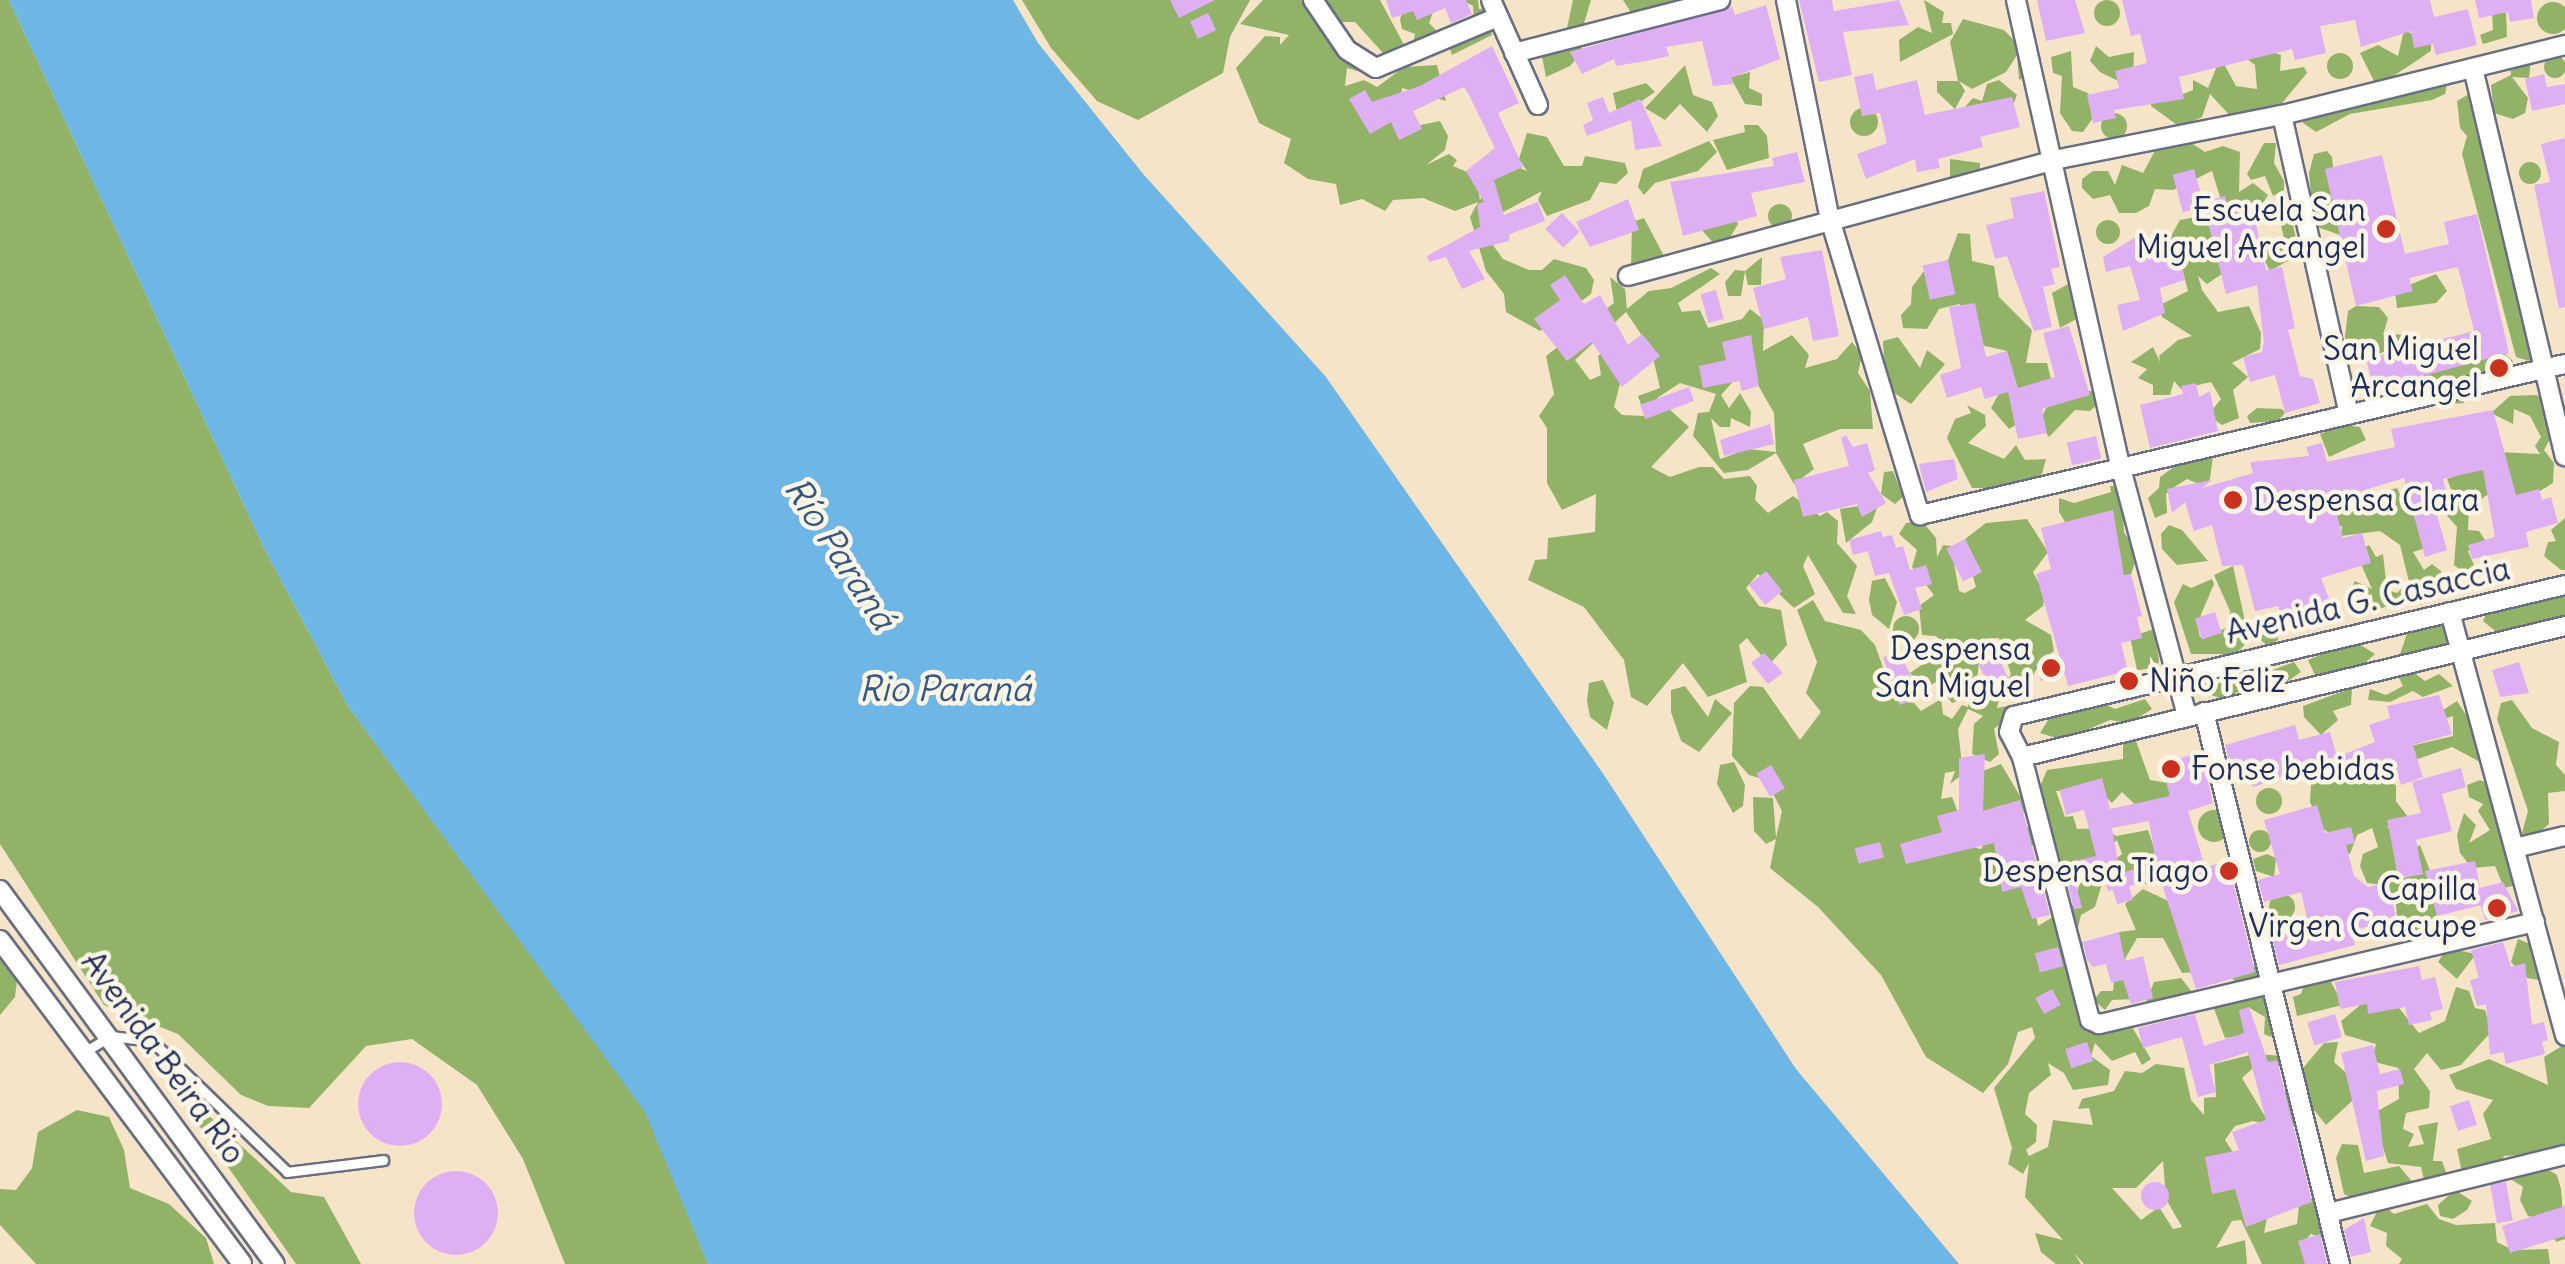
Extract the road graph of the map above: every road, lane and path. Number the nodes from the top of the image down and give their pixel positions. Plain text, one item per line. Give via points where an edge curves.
1 (1313, 0) edge
2 (1720, 0) edge
3 (1786, 0) edge
4 (2016, 0) edge
5 (1494, 8) edge
6 (2565, 45) edge
7 (1514, 53) junction
8 (2473, 68) junction
9 (1538, 105) dead end
10 (2282, 115) junction
11 (2054, 160) junction
12 (1829, 216) junction
13 (1628, 276) dead end
14 (2565, 364) edge
15 (2543, 369) junction
16 (2349, 416) junction
17 (2565, 456) edge
18 (2121, 468) junction
19 (2565, 585) edge
20 (2450, 612) junction
21 (2565, 626) edge
22 (2462, 650) junction
23 (2177, 678) junction
24 (2196, 714) junction
25 (2022, 756) junction
26 (2565, 836) edge
27 (2515, 848) junction
28 (0, 890) edge
29 (2535, 922) junction
30 (0, 940) edge
31 (2273, 986) junction
32 (2564, 1028) edge
33 (110, 1036) junction
34 (84, 1052) junction
35 (2565, 1155) edge
36 (383, 1160) dead end
37 (2328, 1213) junction
38 (242, 1264) edge
39 (276, 1264) edge
40 (2340, 1264) edge

1 - 5 street via 1347,50 1376,68
2 - 7 street
3 - 12 street
4 - 11 street
5 - 7 street
6 - 8 street
7 - 9 street
8 - 10 street
8 - 15 street
10 - 11 street
10 - 16 street
11 - 12 street
11 - 18 street
12 - 13 street
12 - 18 street via 1920,514
14 - 15 street
15 - 16 street
15 - 17 street
16 - 18 street
18 - 23 street
19 - 20 street, Avenida G. Casaccia
20 - 22 street
20 - 23 street, Avenida G. Casaccia
21 - 22 street
22 - 24 street
22 - 27 street
23 - 24 street
23 - 25 street, Avenida G. Casaccia via 2014,716 2010,740
24 - 25 street
24 - 31 street
25 - 31 street via 2090,1020 2110,1022
26 - 27 street
27 - 29 street
28 - 33 street, Avenida Beira Rio
29 - 31 street
29 - 32 street
30 - 34 street, Avenida Beira Rio
31 - 37 street
33 - 34 lane
33 - 36 lane via 152,1041 287,1172
33 - 39 street, Avenida Beira Rio
34 - 38 street, Avenida Beira Rio
35 - 37 street
37 - 40 street

